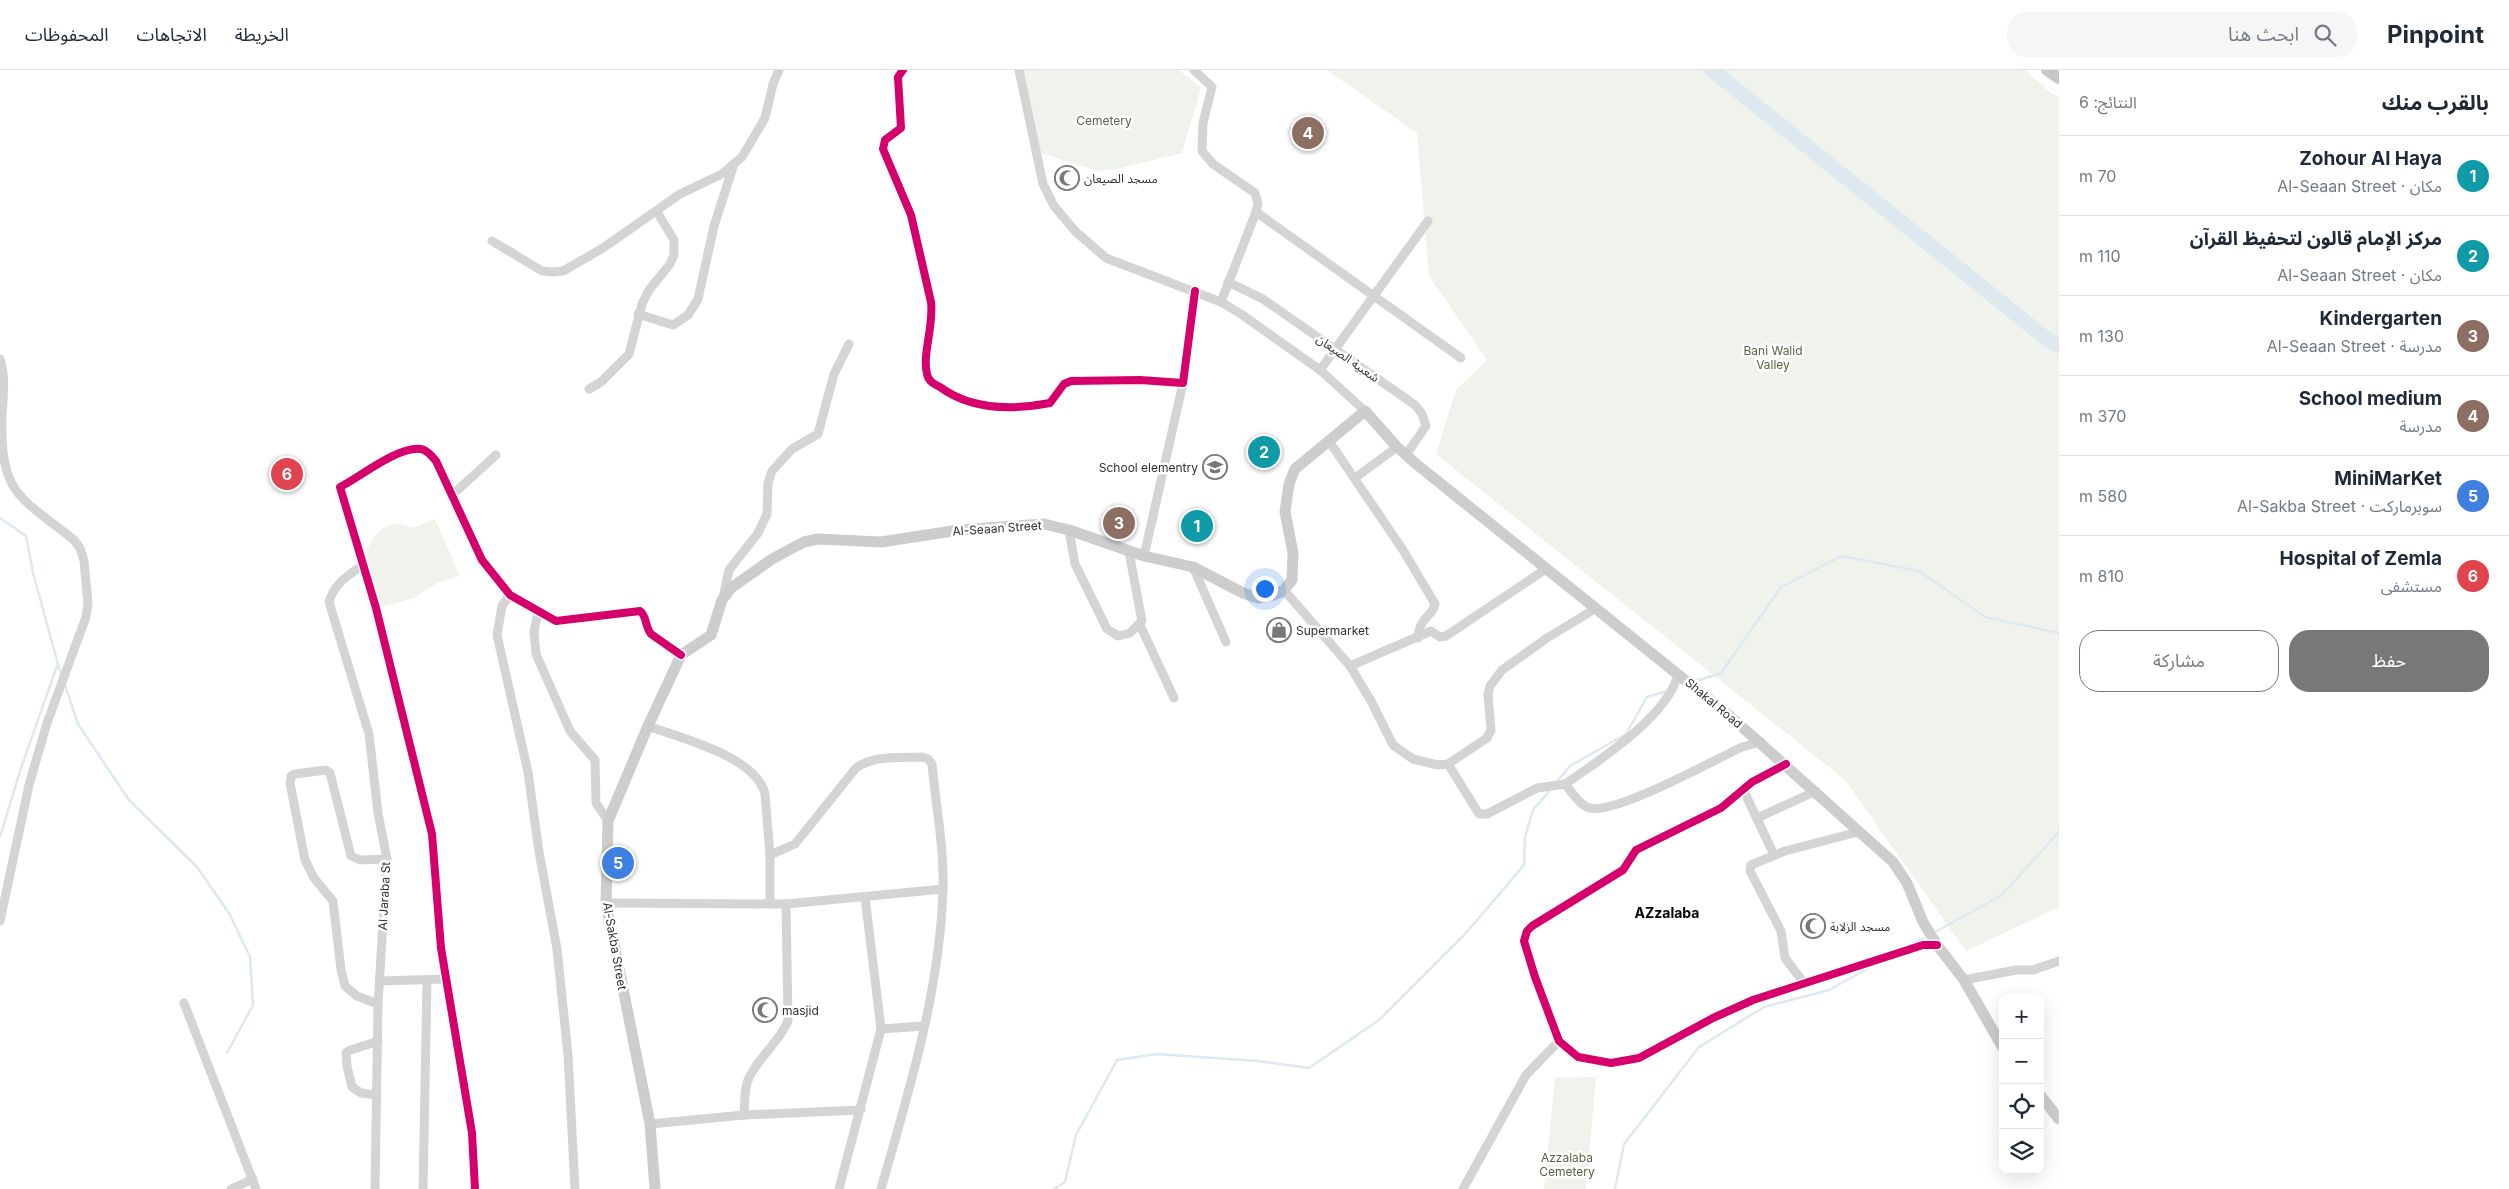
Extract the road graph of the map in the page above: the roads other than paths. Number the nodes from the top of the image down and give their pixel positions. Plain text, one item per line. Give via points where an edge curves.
1 (779, 70) edge
2 (903, 70) edge
3 (1020, 70) edge
4 (1194, 70) edge
5 (2047, 70) edge
6 (2059, 78) edge
7 (733, 167) junction
8 (657, 212) junction
9 (1256, 212) junction
10 (1428, 221) dead end
11 (492, 241) dead end
12 (1228, 282) junction
13 (1195, 291) junction
14 (1375, 295) junction
15 (1221, 302) junction
16 (638, 314) junction
17 (848, 344) dead end
18 (1335, 350) junction
19 (1461, 358) dead end
20 (0, 359) edge
21 (1320, 370) junction
22 (1182, 383) junction
23 (589, 389) dead end
24 (1366, 411) junction
25 (1330, 441) junction
26 (1401, 451) junction
27 (496, 455) dead end
28 (1355, 478) junction
29 (451, 496) junction
30 (1070, 530) junction
31 (1129, 552) junction
32 (1144, 556) junction
33 (363, 565) junction
34 (1193, 567) junction
35 (1546, 569) junction
36 (1284, 590) junction
37 (510, 595) junction
38 (722, 600) junction
39 (1595, 609) junction
40 (538, 612) junction
41 (1140, 625) junction
42 (1418, 638) junction
43 (1226, 642) dead end
44 (681, 655) junction
45 (1350, 666) junction
46 (1678, 674) junction
47 (1174, 698) dead end
48 (648, 726) junction
49 (1761, 742) junction
50 (1448, 764) junction
51 (1786, 764) junction
52 (1566, 784) junction
53 (1743, 789) junction
54 (1816, 791) junction
55 (1757, 818) junction
56 (608, 821) junction
57 (1858, 832) junction
58 (770, 855) junction
59 (1774, 856) junction
60 (387, 860) junction
61 (943, 889) junction
62 (865, 897) junction
63 (606, 903) junction
64 (770, 904) junction
65 (786, 904) junction
66 (0, 922) edge
67 (1937, 945) junction
68 (2059, 962) edge
69 (446, 979) junction
70 (427, 980) junction
71 (1964, 980) junction
72 (380, 981) junction
73 (1804, 983) junction
74 (184, 1003) dead end
75 (378, 1004) junction
76 (924, 1026) junction
77 (881, 1029) junction
78 (378, 1041) junction
79 (1560, 1041) junction
80 (1999, 1041) edge
81 (377, 1094) junction
82 (2044, 1100) edge
83 (862, 1110) junction
84 (744, 1115) junction
85 (2059, 1119) edge
86 (650, 1124) junction
87 (253, 1179) junction
88 (231, 1189) edge
89 (256, 1189) edge
90 (374, 1189) edge
91 (423, 1189) edge
92 (476, 1189) edge
93 (575, 1189) edge
94 (655, 1189) edge
95 (839, 1189) edge
96 (881, 1189) edge
97 (1463, 1189) edge

1 - 7 street via 765,118
2 - 22 street via 898,77 901,128 884,140 883,149 911,215 932,302 926,370 930,381 954,398 999,406 1050,403 1070,381
3 - 13 street via 1043,184 1054,206 1106,258
4 - 9 street via 1212,85 1203,124 1202,151 1213,164 1255,193
5 - 6 main road
7 - 8 street via 680,194
7 - 16 street via 714,226 698,300 688,315 673,325
8 - 11 street via 562,271 542,271
8 - 16 street via 672,234 674,255 649,290
9 - 12 street
9 - 14 street
10 - 14 street
12 - 15 street
12 - 18 street, شعبية الصيعان via 1263,299
13 - 15 street
13 - 22 street
14 - 18 street
14 - 19 street
15 - 21 street
16 - 23 street via 629,354 601,382
17 - 38 street via 834,374 818,434 792,449 772,471 768,483 767,514 758,533 728,570
18 - 21 street
18 - 26 street, شعبية الصيعان via 1420,410 1426,426
20 - 66 street via 4,383 2,445 10,482 24,501 80,548 88,603 80,637 47,723 29,785
21 - 24 street
22 - 32 street
24 - 25 main road
24 - 26 main road, Shakal Road
25 - 28 street
25 - 36 main road via 1295,469 1289,484 1285,512 1294,568 1292,580
26 - 28 street
26 - 35 main road, Shakal Road
27 - 29 street
28 - 42 street via 1435,604 1420,624
29 - 33 street via 436,460 421,449 396,454 340,487
29 - 37 street via 482,560
30 - 31 main road, Al-Seaan Street
30 - 38 main road, Al-Seaan Street via 1044,524 959,530 881,542 818,539 804,542 772,559 731,588
30 - 41 street via 1075,564 1107,629 1112,634 1124,636
31 - 32 main road, Al-Seaan Street
31 - 41 street via 1142,616
32 - 34 main road, Al-Seaan Street
33 - 60 street, Al Jaraba St via 340,582 329,602 369,734
33 - 69 street via 432,834
34 - 36 main road, Al-Seaan Street via 1258,598
34 - 43 street
35 - 39 main road, Shakal Road
35 - 42 street via 1446,636 1440,637 1431,631
36 - 45 street
37 - 40 street
37 - 93 street via 502,606 497,635 528,772 557,949 568,1055
38 - 44 main road, Al-Seaan Street via 711,635
39 - 46 main road, Shakal Road
39 - 50 street via 1502,670 1490,686 1488,695 1491,730 1487,738
40 - 44 street via 566,622 640,611 650,634
40 - 56 street via 534,632 536,654 570,731 594,760 596,803
41 - 47 street
42 - 45 street
44 - 48 main road, Al-Sakba Street
45 - 50 street via 1392,745 1413,759
46 - 49 main road, Shakal Road
46 - 52 street via 1676,685 1655,713
48 - 56 main road, Al-Sakba Street
48 - 58 street via 732,758 755,777 765,794
49 - 51 main road, Shakal Road
49 - 52 street via 1742,747 1625,802 1600,808 1586,807
50 - 52 street via 1479,814 1487,814 1537,788
51 - 53 street
51 - 54 main road, Shakal Road
53 - 55 street
53 - 79 street via 1721,808 1636,850 1623,870 1527,931 1524,942
54 - 55 street
54 - 57 main road, Shakal Road
55 - 59 street
56 - 63 main road, Al-Sakba Street
57 - 59 street
57 - 67 main road, Shakal Road via 1900,871
58 - 61 street via 795,844 864,762 922,757 932,764 942,846
58 - 64 street
59 - 73 street via 1753,863 1750,871 1781,932 1785,958
60 - 72 street, Al Jaraba St
60 - 75 street via 360,860 350,856 330,773 318,770 291,776 305,860 314,878 333,900 345,986 357,996
61 - 62 street
61 - 76 street via 936,964
62 - 65 street
62 - 77 street
63 - 64 street
63 - 86 main road, Al-Sakba Street
64 - 65 street
65 - 84 street via 788,1021 751,1074 746,1087
67 - 71 main road, Shakal Road
67 - 73 street via 1923,945
68 - 71 street via 2033,970
69 - 70 street
69 - 92 street via 472,1133
70 - 72 street
70 - 91 street
71 - 80 main road, Shakal Road
72 - 75 street, Al Jaraba St
73 - 79 street via 1735,1007 1633,1060 1611,1063 1578,1057
74 - 87 street
75 - 78 street, Al Jaraba St
76 - 77 street
76 - 96 street
77 - 83 street
78 - 81 street, Al Jaraba St
78 - 81 street via 348,1051 346,1059 352,1087 361,1093
79 - 97 street via 1526,1075
81 - 90 street, Al Jaraba St
82 - 85 main road
83 - 84 street
83 - 95 street
84 - 86 street
86 - 94 main road, Al-Sakba Street
87 - 88 street
87 - 89 street

